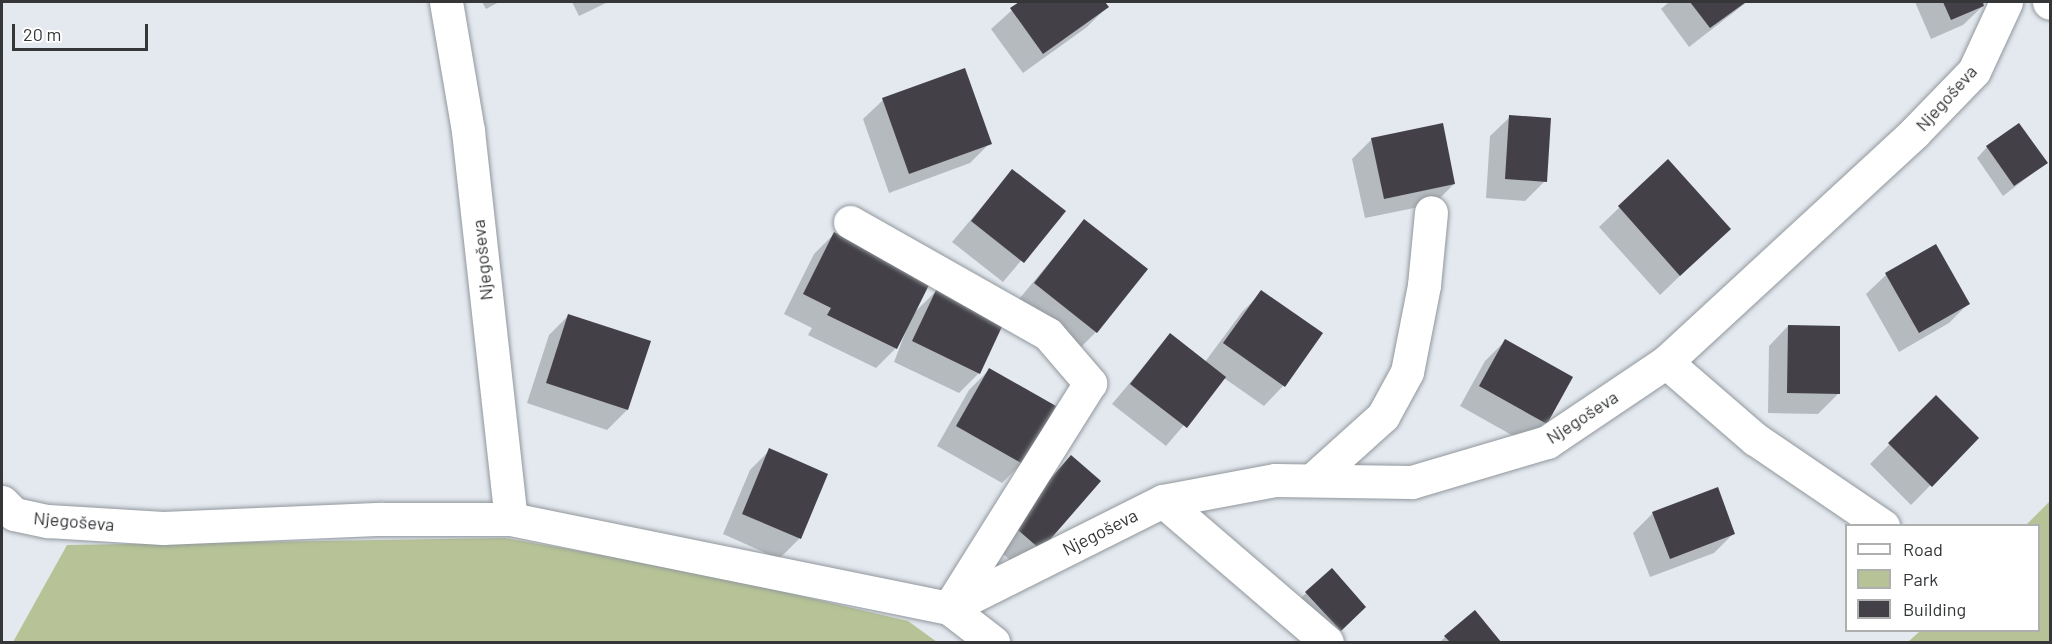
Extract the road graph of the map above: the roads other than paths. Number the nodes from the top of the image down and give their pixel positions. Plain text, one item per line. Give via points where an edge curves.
1 (446, 2) edge
2 (2006, 2) edge
3 (1431, 212) dead end
4 (850, 222) dead end
5 (1666, 362) junction
6 (1312, 480) junction
7 (1163, 501) junction
8 (2, 502) edge
9 (511, 519) junction
10 (1882, 524) edge
11 (949, 608) junction
12 (993, 642) edge
13 (1328, 642) edge

1 - 9 street, Njegoševa via 468,131
2 - 5 street, Njegoševa via 1974,71 1914,134
3 - 6 street via 1424,285 1407,372 1383,417
4 - 11 street via 1048,334 1090,383
5 - 6 street, Njegoševa via 1546,442 1412,482
5 - 10 street via 1755,439
6 - 7 street, Njegoševa via 1275,480
7 - 11 street, Njegoševa
7 - 13 street
8 - 9 street, Njegoševa via 15,514 48,521 163,528 382,519
9 - 11 street, Njegoševa
11 - 12 street, Njegoševa

